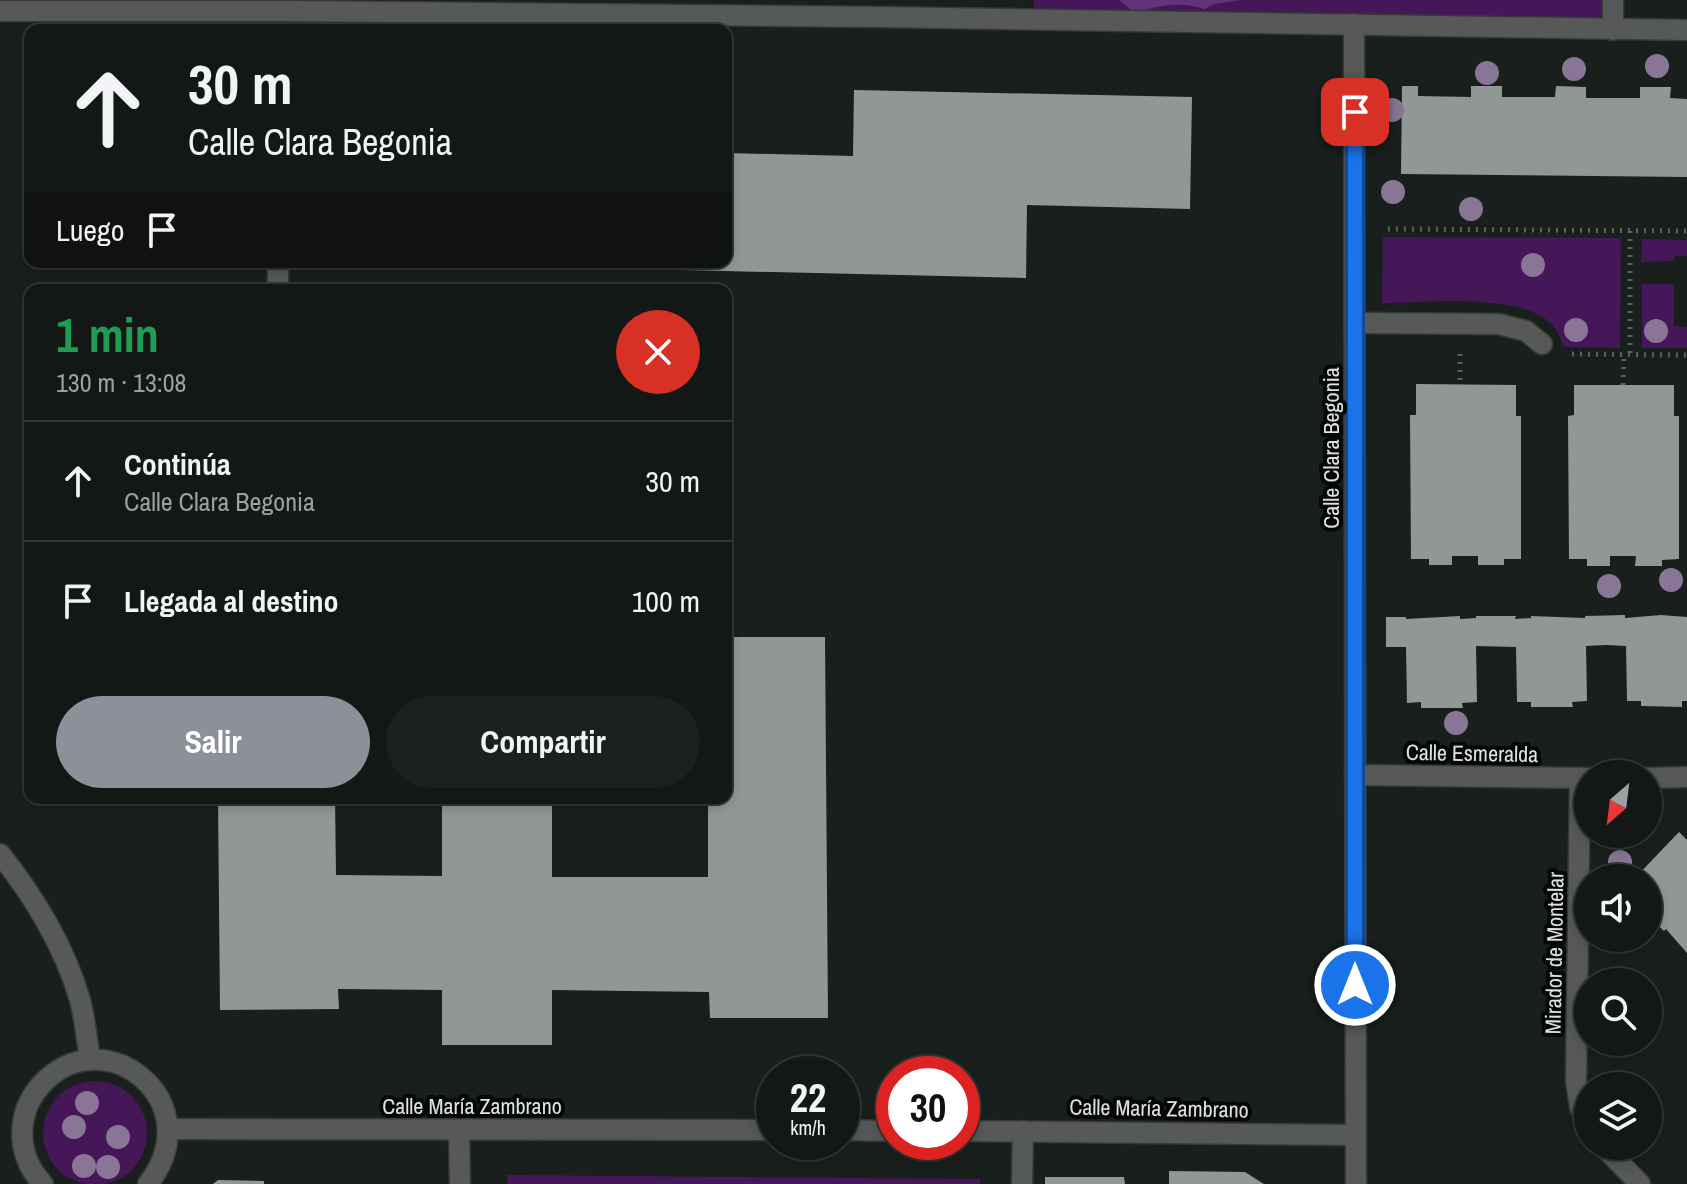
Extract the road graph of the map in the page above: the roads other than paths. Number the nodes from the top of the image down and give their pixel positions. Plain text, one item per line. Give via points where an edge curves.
1 (1613, 0) edge
2 (883, 8) edge
3 (0, 11) edge
4 (282, 20) edge
5 (1354, 24) junction
6 (1613, 30) junction
7 (1687, 30) edge
8 (1355, 323) junction
9 (1542, 344) dead end
10 (1355, 775) junction
11 (1687, 777) edge
12 (1574, 778) edge
13 (1662, 778) edge
14 (1582, 848) edge
15 (0, 854) edge
16 (90, 1060) junction
17 (1576, 1072) edge
18 (169, 1129) junction
19 (459, 1130) junction
20 (756, 1130) edge
21 (980, 1131) edge
22 (1023, 1131) junction
23 (1355, 1135) junction
24 (1617, 1160) edge
25 (43, 1184) edge
26 (148, 1184) edge
27 (460, 1184) edge
28 (1022, 1184) edge
29 (1356, 1184) edge
30 (1640, 1184) edge

1 - 6 street
2 - 4 street
2 - 5 street
3 - 4 street
5 - 6 street
5 - 8 street, Calle Clara Begonia
6 - 7 street
8 - 9 street via 1499,324 1526,331
8 - 10 street, Calle Clara Begonia
10 - 12 street, Calle Esmeralda
10 - 23 street, Calle Clara Begonia
11 - 13 street
14 - 17 street, Mirador de Montelar
15 - 16 street via 67,961 81,1003
16 - 18 street via 127,1067 144,1078 165,1110
16 - 25 street via 49,1076 24,1112 25,1156
18 - 19 street, Calle María Zambrano
18 - 26 street via 160,1169
19 - 20 street, Calle María Zambrano
19 - 27 street
21 - 22 street, Calle María Zambrano
22 - 23 street, Calle María Zambrano
22 - 28 street
23 - 29 street, Calle Clara Begonia
24 - 30 street

